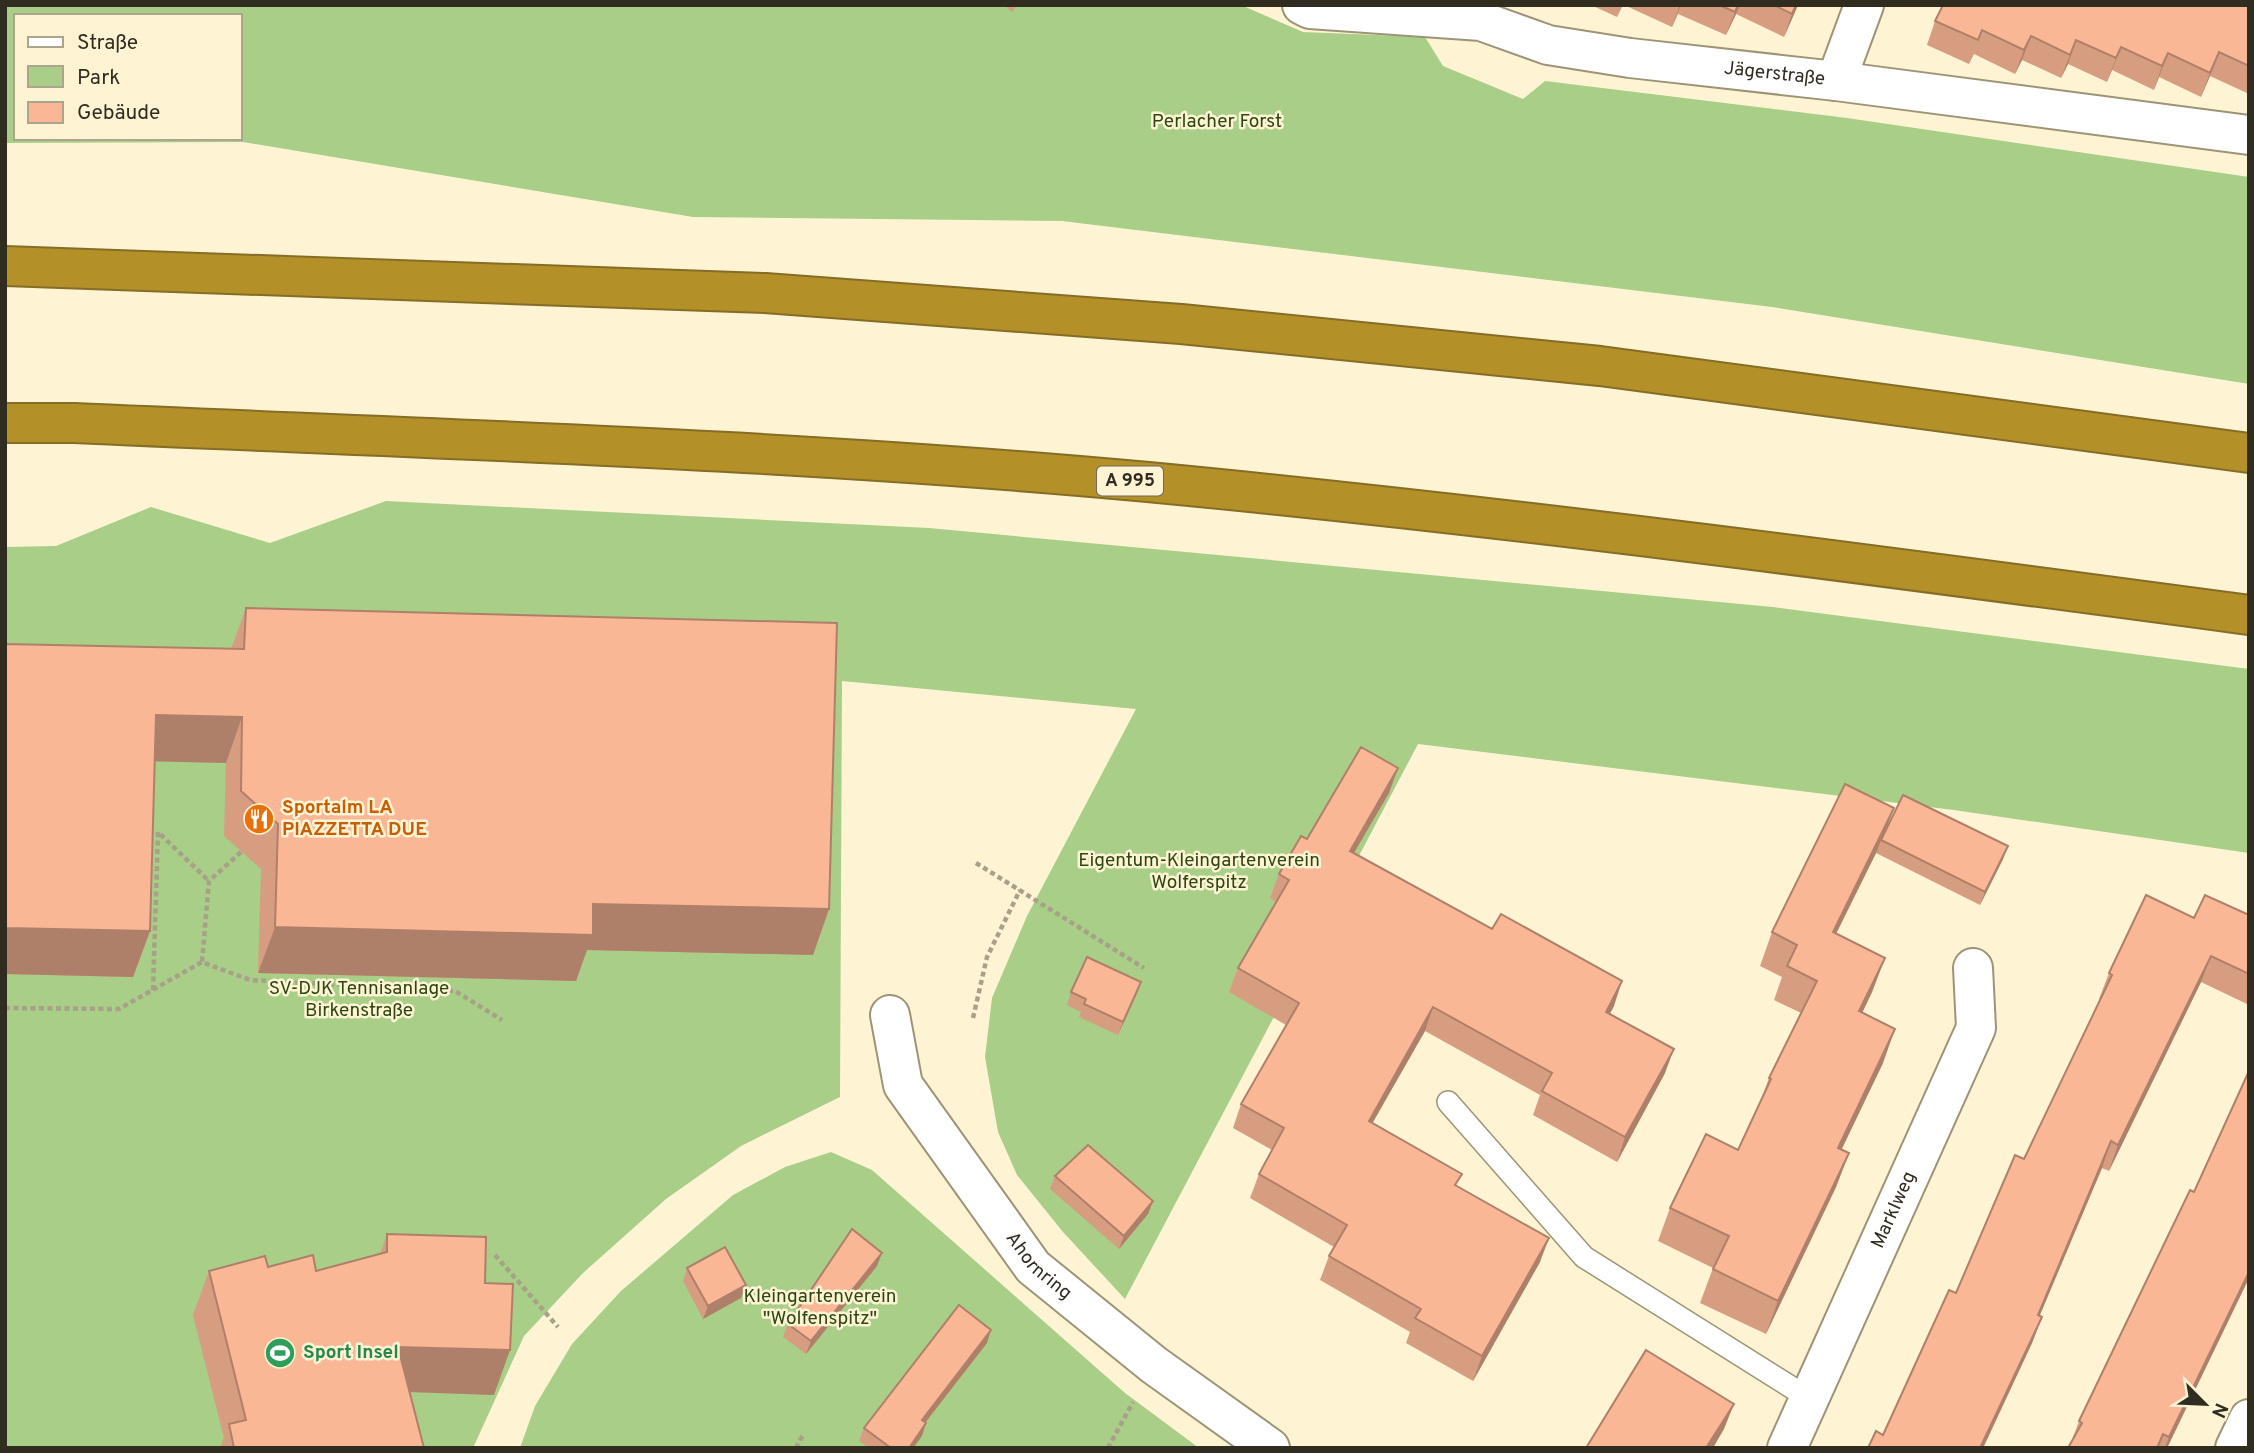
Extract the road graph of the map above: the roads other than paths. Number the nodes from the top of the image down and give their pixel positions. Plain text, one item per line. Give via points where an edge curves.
1 (1303, 5) edge
2 (1864, 5) edge
3 (1442, 11) edge
4 (1836, 81) junction
5 (2249, 135) edge
6 (5, 267) edge
7 (5, 423) edge
8 (2249, 453) edge
9 (2249, 614) edge
10 (1973, 968) dead end
11 (890, 1015) dead end
12 (1448, 1102) dead end
13 (1810, 1399) junction
14 (2249, 1419) edge
15 (1270, 1448) edge
16 (1787, 1448) edge
17 (2235, 1448) edge

1 - 3 street, Jägerstraße via 1310,9
2 - 4 street
3 - 4 street, Jägerstraße via 1548,45
4 - 5 street, Jägerstraße
6 - 8 highway via 765,293 1181,324 1600,366
7 - 9 highway, A 995 via 718,451 1143,482 1566,525
10 - 13 street, Marklweg via 1976,1028
11 - 15 street, Ahornring via 903,1085 1033,1267 1154,1365
12 - 13 lane via 1584,1258
13 - 16 street, Marklweg
14 - 17 street

